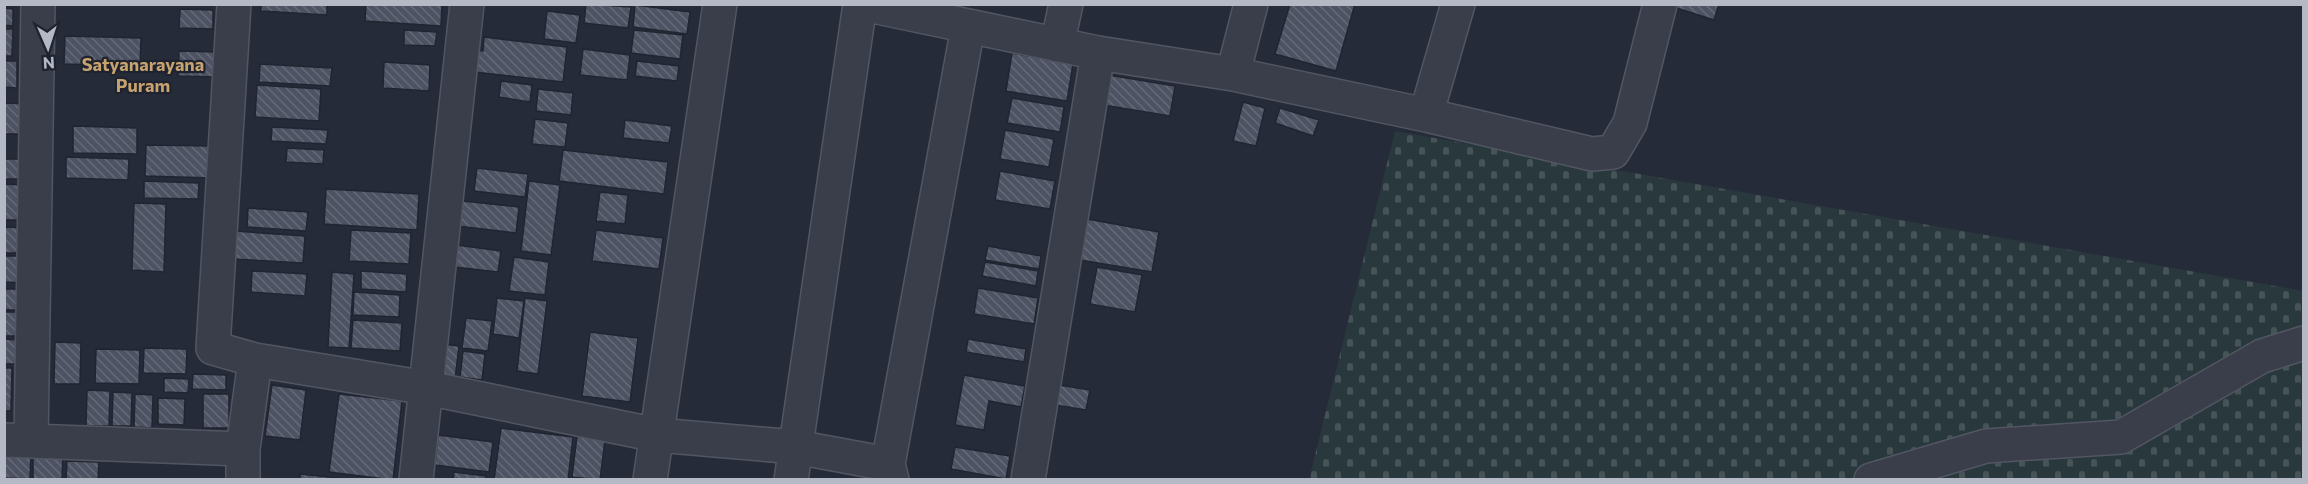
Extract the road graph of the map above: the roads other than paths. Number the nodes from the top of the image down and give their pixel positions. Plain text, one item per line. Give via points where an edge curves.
1 (38, 4) edge
2 (234, 4) edge
3 (467, 4) edge
4 (720, 4) edge
5 (862, 4) edge
6 (1066, 4) edge
7 (1251, 4) edge
8 (1458, 4) edge
9 (1660, 4) edge
10 (968, 27) junction
11 (1057, 45) junction
12 (1098, 53) junction
13 (1233, 74) junction
14 (1426, 115) junction
15 (2304, 343) edge
16 (255, 360) junction
17 (427, 387) junction
18 (657, 435) junction
19 (18, 440) edge
20 (796, 447) junction
21 (243, 464) edge
22 (890, 472) edge
23 (416, 480) edge
24 (650, 480) edge
25 (791, 480) edge
26 (1028, 480) edge
27 (1871, 480) edge

1 - 19 street
2 - 16 street via 213,348
3 - 17 street
4 - 18 street
5 - 10 street
5 - 20 street
6 - 11 street
7 - 13 street
8 - 14 street
9 - 14 street via 1630,123 1613,152 1592,154
10 - 11 street
10 - 22 street
11 - 12 street
12 - 13 street
12 - 26 street
13 - 14 street
15 - 27 street via 2262,357 2121,437 1986,446
16 - 17 street
16 - 21 street
17 - 18 street
17 - 23 street
18 - 20 street
18 - 24 street
19 - 21 street
20 - 22 street
20 - 25 street

